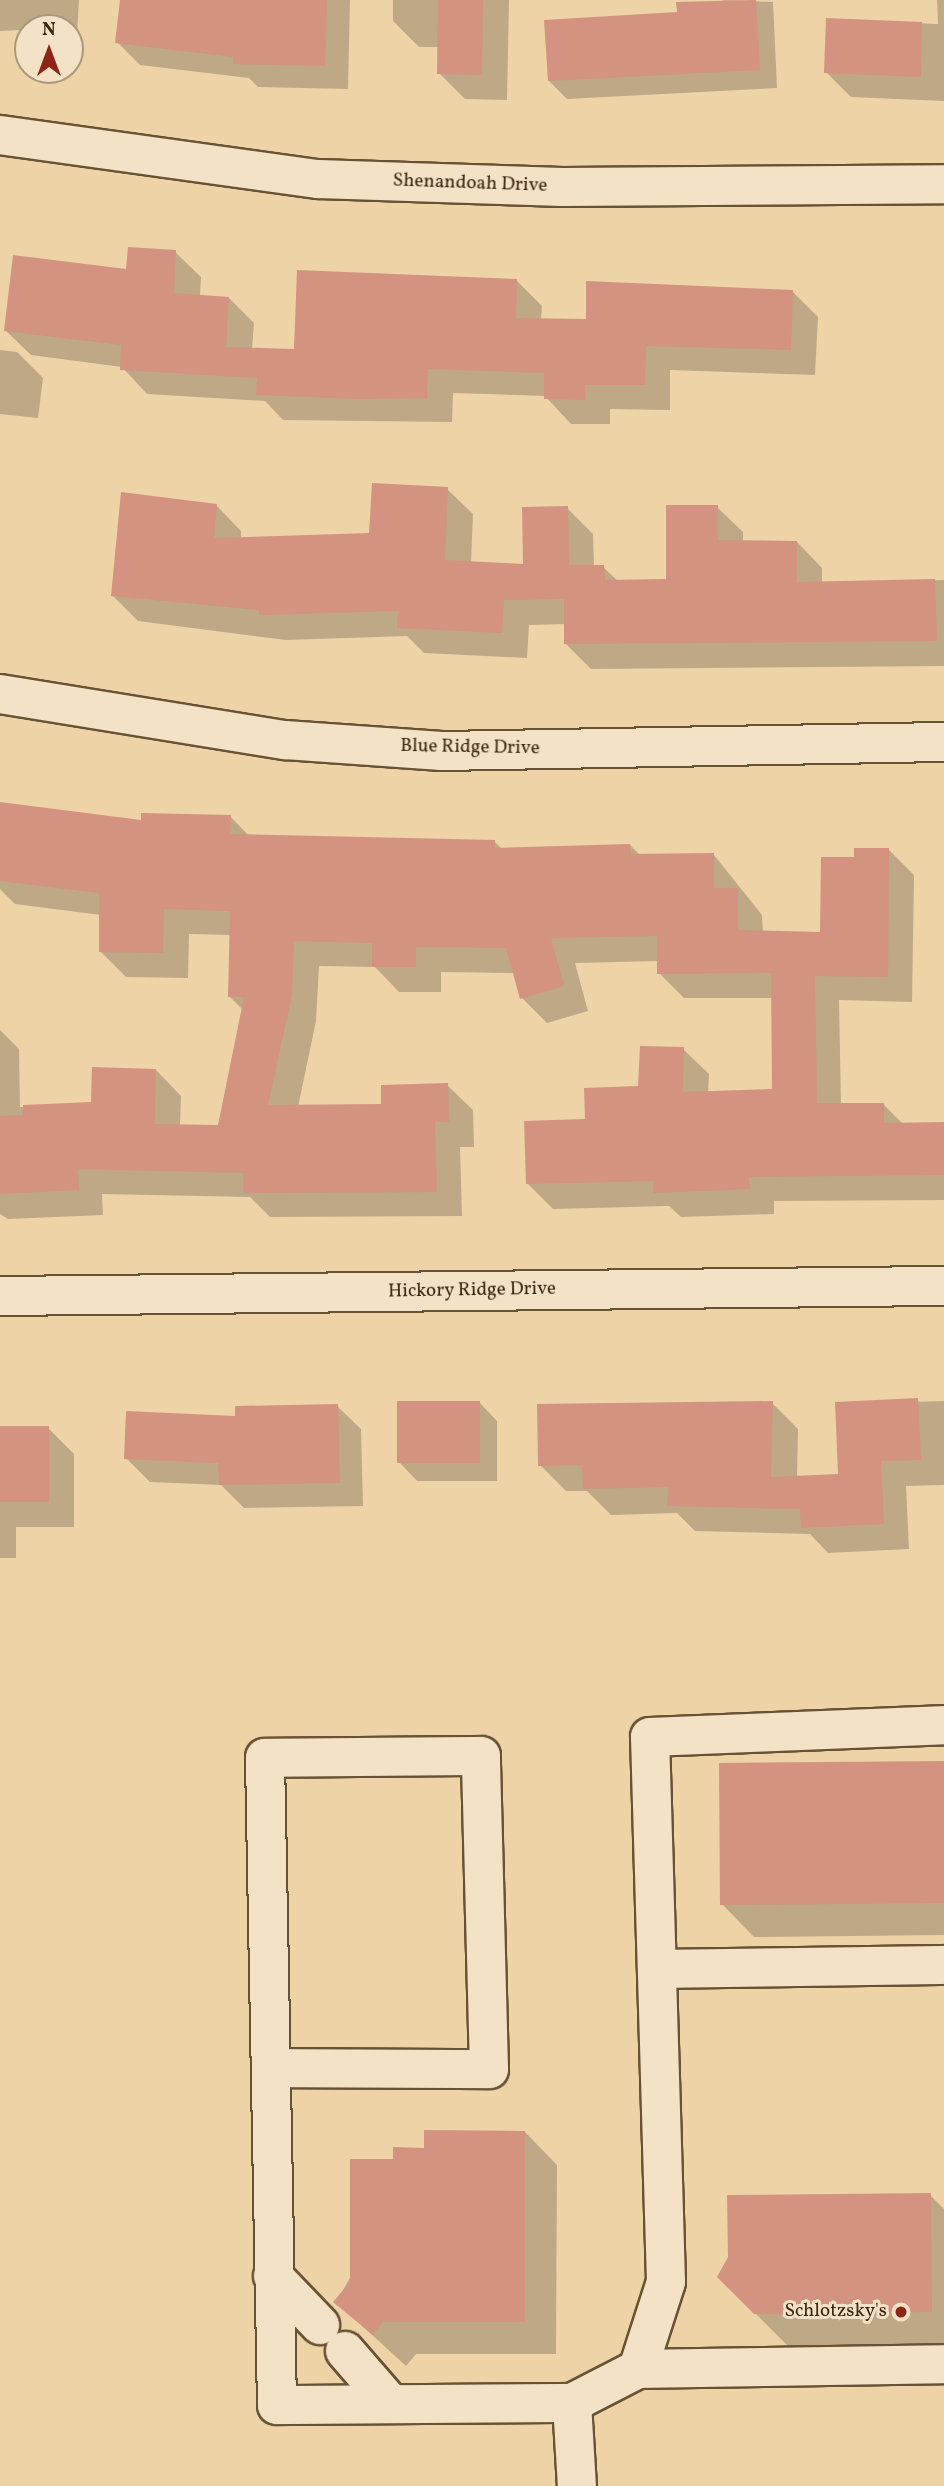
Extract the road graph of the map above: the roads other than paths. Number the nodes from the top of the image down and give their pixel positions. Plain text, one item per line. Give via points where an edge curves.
1 (0, 135) edge
2 (944, 184) edge
3 (0, 694) edge
4 (944, 742) edge
5 (944, 1286) edge
6 (0, 1296) edge
7 (944, 1725) edge
8 (944, 1965) edge
9 (657, 1969) junction
10 (271, 2068) junction
11 (273, 2276) junction
12 (944, 2364) edge
13 (638, 2369) junction
14 (390, 2403) junction
15 (572, 2403) junction
16 (578, 2486) edge

1 - 2 street, Shenandoah Drive via 318,179 562,187
3 - 4 street, Blue Ridge Drive via 285,740 442,751
5 - 6 street, Hickory Ridge Drive
7 - 9 street via 650,1737
8 - 9 street
9 - 13 street via 666,2282
10 - 10 street via 265,1758 481,1756 489,2069
10 - 11 street
11 - 14 street
11 - 14 street via 277,2405
12 - 13 street
13 - 15 street
14 - 15 street
15 - 16 street

